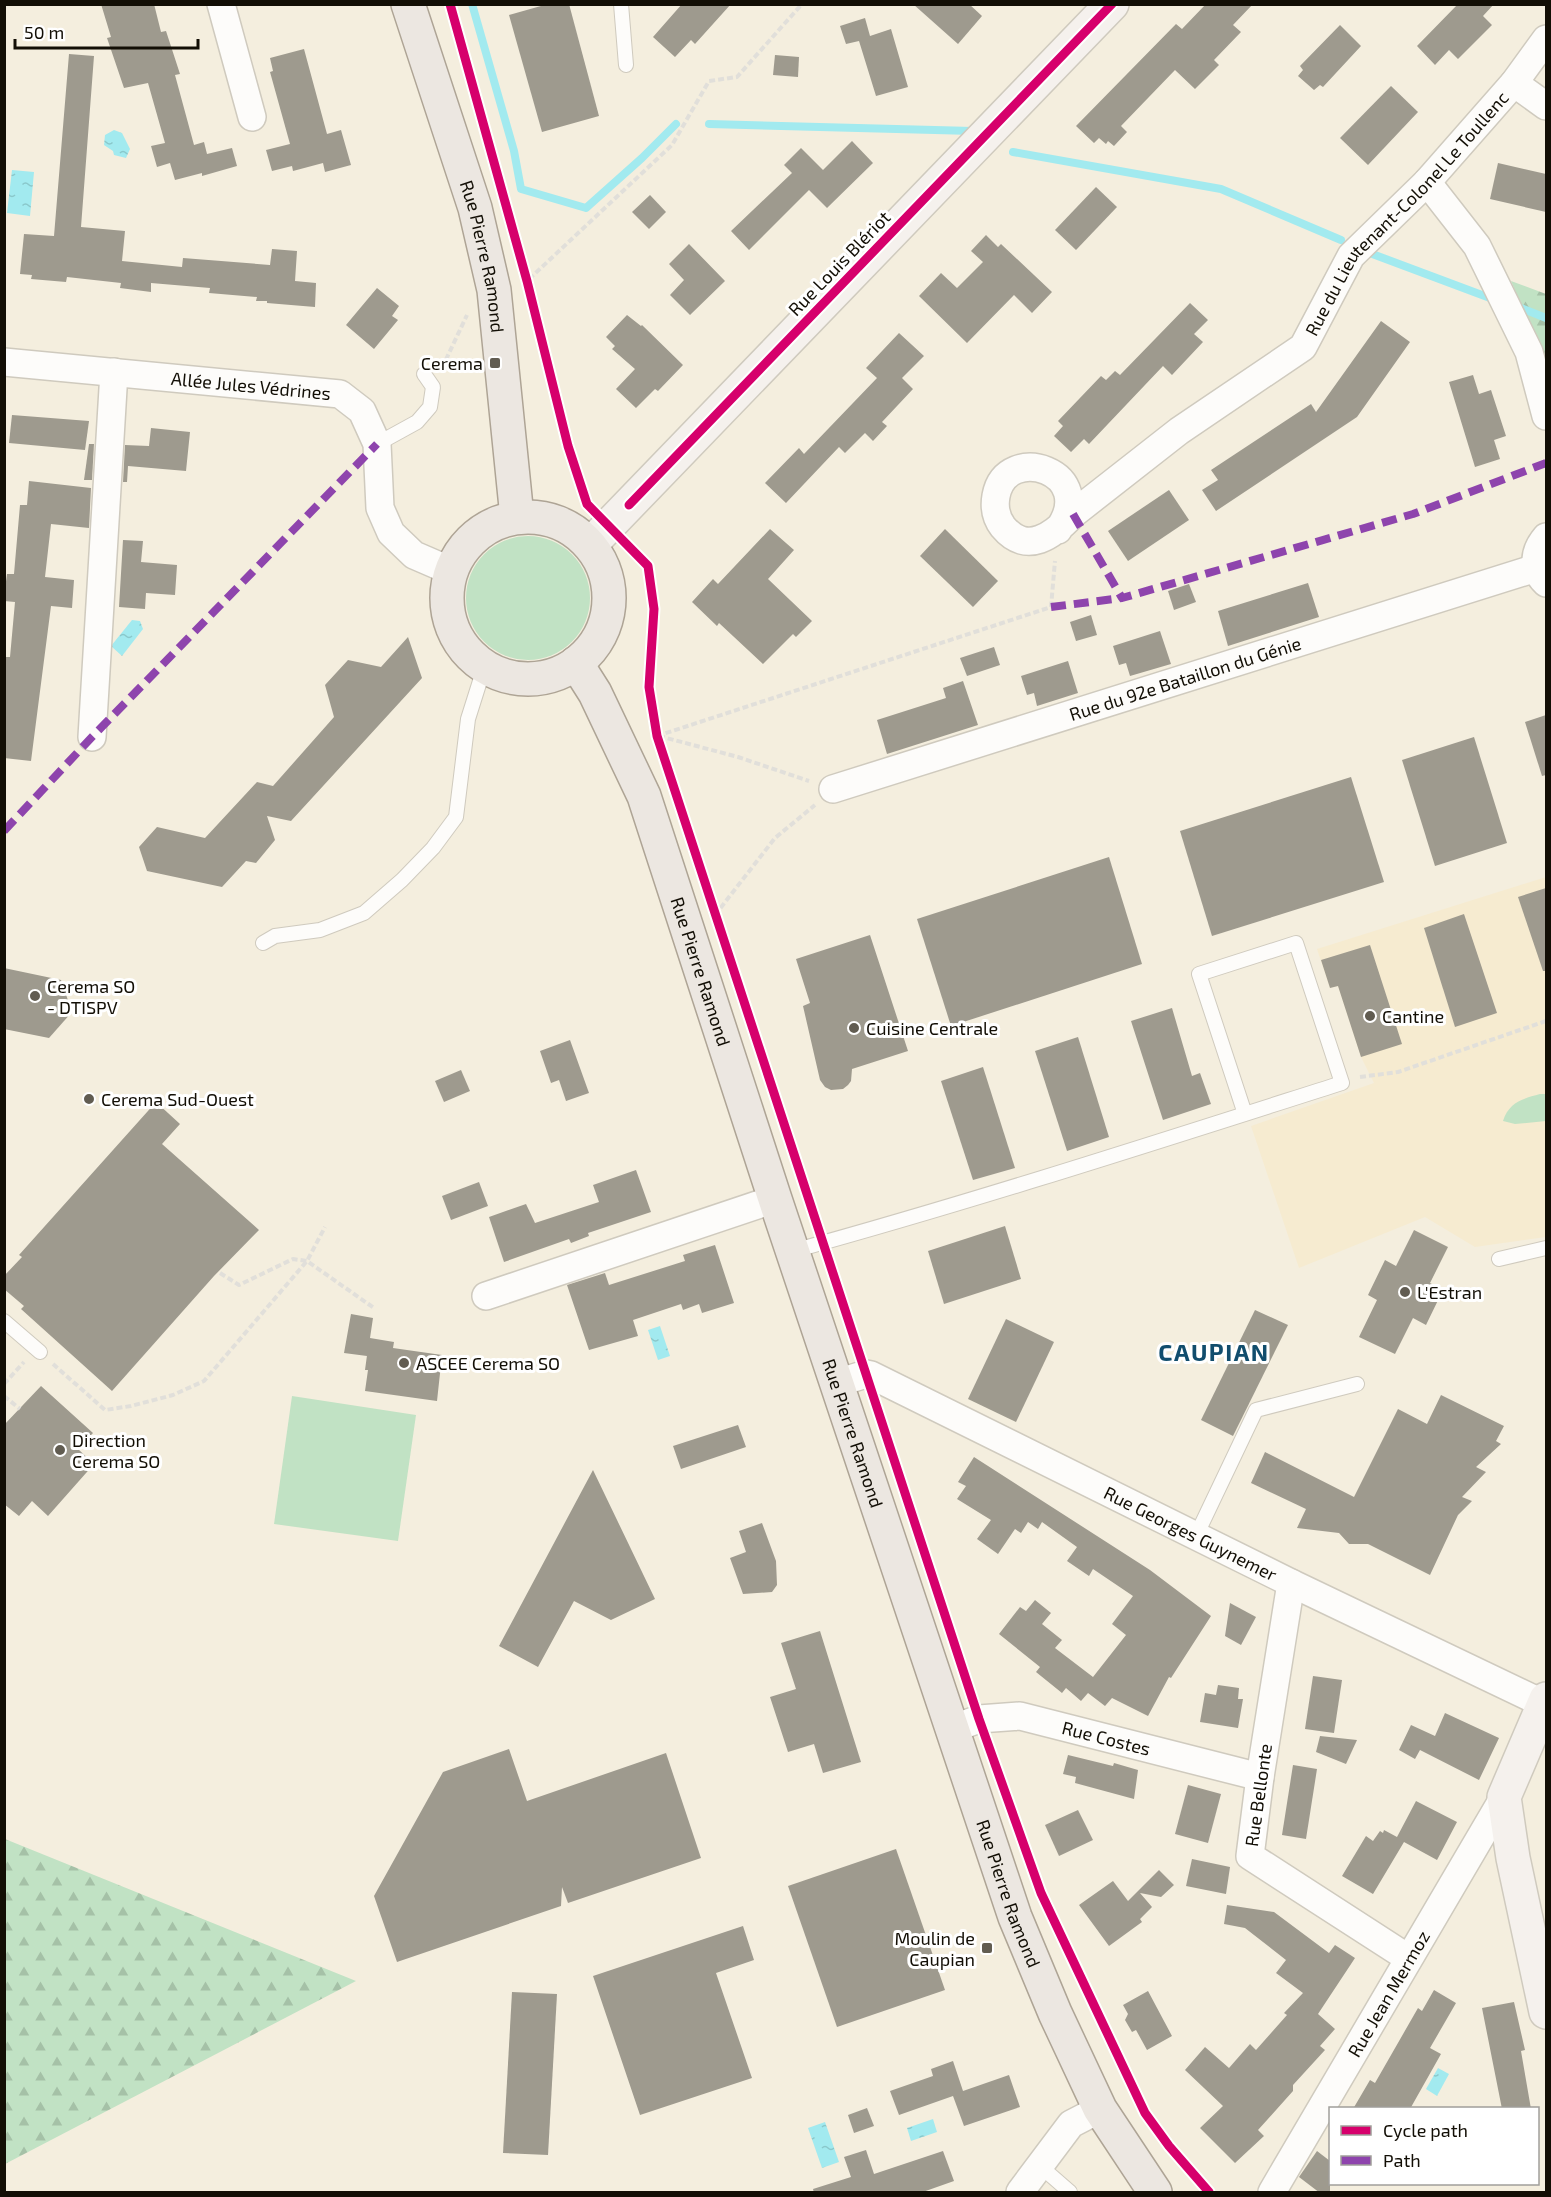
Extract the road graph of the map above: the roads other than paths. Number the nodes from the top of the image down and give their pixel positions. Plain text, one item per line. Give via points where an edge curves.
1 (220, 4) edge
2 (408, 4) edge
3 (621, 4) edge
4 (1112, 4) edge
5 (1546, 39) edge
6 (626, 65) dead end
7 (1514, 83) junction
8 (1546, 106) edge
9 (252, 117) dead end
10 (1427, 182) junction
11 (4, 362) edge
12 (114, 372) junction
13 (424, 374) dead end
14 (1546, 416) edge
15 (377, 444) junction
16 (517, 517) junction
17 (1058, 530) road end
18 (1546, 537) edge
19 (590, 545) junction
20 (451, 571) junction
21 (1541, 575) edge
22 (576, 663) junction
23 (487, 668) junction
24 (92, 737) dead end
25 (833, 789) road end
26 (263, 943) dead end
27 (1245, 1114) junction
28 (775, 1199) junction
29 (1546, 1248) edge
30 (793, 1251) junction
31 (1498, 1259) dead end
32 (486, 1296) dead end
33 (4, 1321) edge
34 (38, 1350) road end
35 (837, 1383) junction
36 (1357, 1384) dead end
37 (1196, 1536) junction
38 (1291, 1583) junction
39 (1545, 1702) edge
40 (952, 1729) junction
41 (1260, 1777) junction
42 (1504, 1797) junction
43 (1408, 1958) junction
44 (1546, 2012) edge
45 (1100, 2109) junction
46 (1040, 2165) junction
47 (1020, 2193) edge
48 (1070, 2193) edge
49 (1155, 2193) edge
50 (1272, 2193) edge

1 - 9 street
2 - 16 main road, Rue Pierre Ramond via 475,208 494,290
3 - 6 lane
4 - 19 street, Rue Louis Blériot
5 - 7 street, Rue du Lieutenant-Colonel Le Toullenc
7 - 8 street
7 - 10 street, Rue du Lieutenant-Colonel Le Toullenc
10 - 14 street via 1477,246 1529,352
10 - 17 street, Rue du Lieutenant-Colonel Le Toullenc via 1350,256 1303,347 1179,431
11 - 12 street, Allée Jules Védrines
12 - 15 street, Allée Jules Védrines via 340,394 362,411
12 - 24 street
13 - 15 lane via 433,387 430,407 417,422
15 - 20 street, Allée Jules Védrines via 380,507 391,533 414,555
16 - 19 main road via 544,518 569,528
16 - 20 main road via 476,535 461,551
18 - 21 street, Rue du 92e Bataillon du Génie via 1535,558
19 - 22 main road via 603,568 609,594 606,620 595,644
20 - 23 main road via 446,599 452,626 466,650
21 - 25 street, Rue du 92e Bataillon du Génie
22 - 23 main road via 555,674 532,679 509,677
22 - 28 main road, Rue Pierre Ramond via 596,693 644,796
23 - 26 lane via 468,719 456,817 433,848 364,913 320,930 276,936
27 - 27 lane via 1199,974 1296,943 1342,1083
27 - 30 lane via 963,1203
28 - 30 main road, Rue Pierre Ramond
28 - 32 street
29 - 31 lane
30 - 35 main road, Rue Pierre Ramond
33 - 34 lane
35 - 37 street, Rue Georges Guynemer via 871,1375
35 - 40 main road, Rue Pierre Ramond
36 - 37 lane via 1256,1410
37 - 38 street, Rue Georges Guynemer
38 - 39 street, Rue Georges Guynemer
38 - 41 street, Rue Bellonte
39 - 42 street
40 - 41 street, Rue Costes via 980,1719 1020,1716
40 - 45 main road, Rue Pierre Ramond via 1015,1917
41 - 43 street, Rue Bellonte via 1250,1856
42 - 43 street, Rue Jean Mermoz
42 - 44 street
43 - 50 street, Rue Jean Mermoz
45 - 46 street via 1071,2124
45 - 49 main road, Rue Pierre Ramond
46 - 47 street
46 - 48 lane

